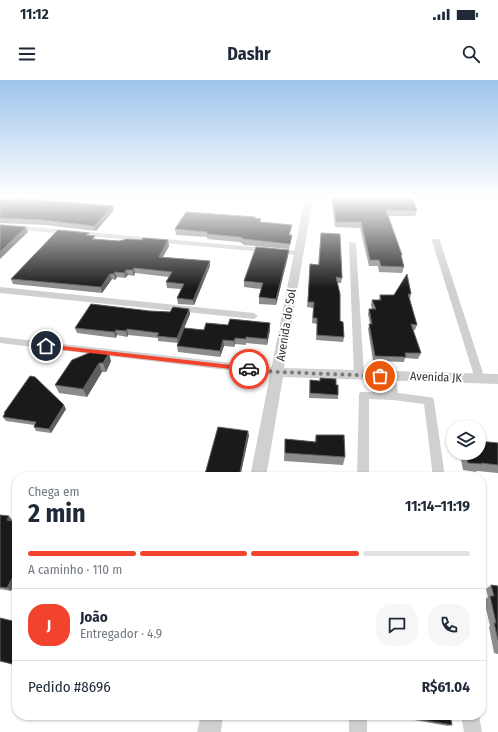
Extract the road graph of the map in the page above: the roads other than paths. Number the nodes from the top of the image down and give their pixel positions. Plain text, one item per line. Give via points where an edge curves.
1 (16, 227) edge
2 (303, 227) edge
3 (436, 241) dead end
4 (352, 244) dead end
5 (298, 253) junction
6 (0, 290) edge
7 (254, 316) dead end
8 (0, 340) edge
9 (278, 372) junction
10 (359, 375) junction
11 (391, 376) junction
12 (480, 379) junction
13 (498, 379) edge
14 (393, 396) junction
15 (259, 472) edge
16 (363, 472) edge
17 (438, 472) edge
18 (211, 720) edge
19 (358, 720) edge
20 (471, 720) edge
21 (209, 732) edge
22 (358, 732) edge
23 (473, 732) edge

1 - 5 street
2 - 5 street, Avenida do Sol
3 - 12 street
4 - 10 street
5 - 9 street, Avenida do Sol
6 - 7 street
8 - 9 street
9 - 10 street, Avenida JK
9 - 15 street, Avenida do Sol
10 - 11 street, Avenida JK
11 - 12 street, Avenida JK
11 - 14 street
12 - 13 street, Avenida JK
14 - 16 street via 364,395
14 - 17 street via 428,401
18 - 21 street
19 - 22 street
20 - 23 street

